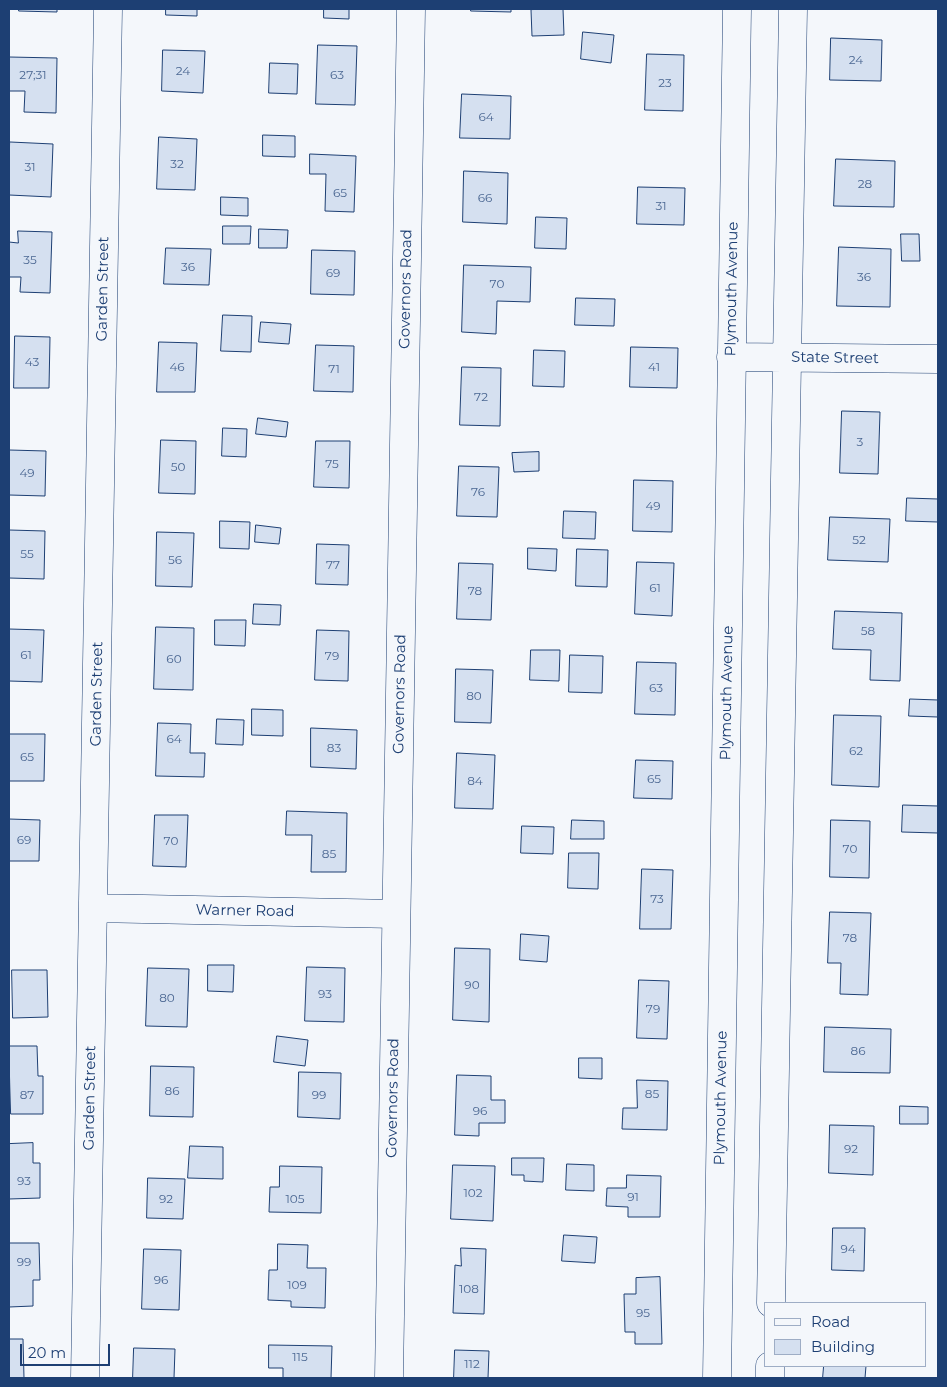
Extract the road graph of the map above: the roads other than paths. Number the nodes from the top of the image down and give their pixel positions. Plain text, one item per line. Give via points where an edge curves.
1 (108, 9) edge
2 (411, 9) edge
3 (737, 9) edge
4 (792, 9) edge
5 (731, 357) junction
6 (787, 357) junction
7 (938, 359) edge
8 (93, 908) junction
9 (396, 914) junction
10 (771, 1302) edge
11 (85, 1378) edge
12 (389, 1378) edge
13 (717, 1378) edge

1 - 8 street, Garden Street
2 - 9 street, Governors Road
3 - 5 street, Plymouth Avenue
4 - 6 street
5 - 6 street, State Street
5 - 13 street, Plymouth Avenue
6 - 7 street, State Street
6 - 10 street
8 - 9 street, Warner Road
8 - 11 street, Garden Street
9 - 12 street, Governors Road

